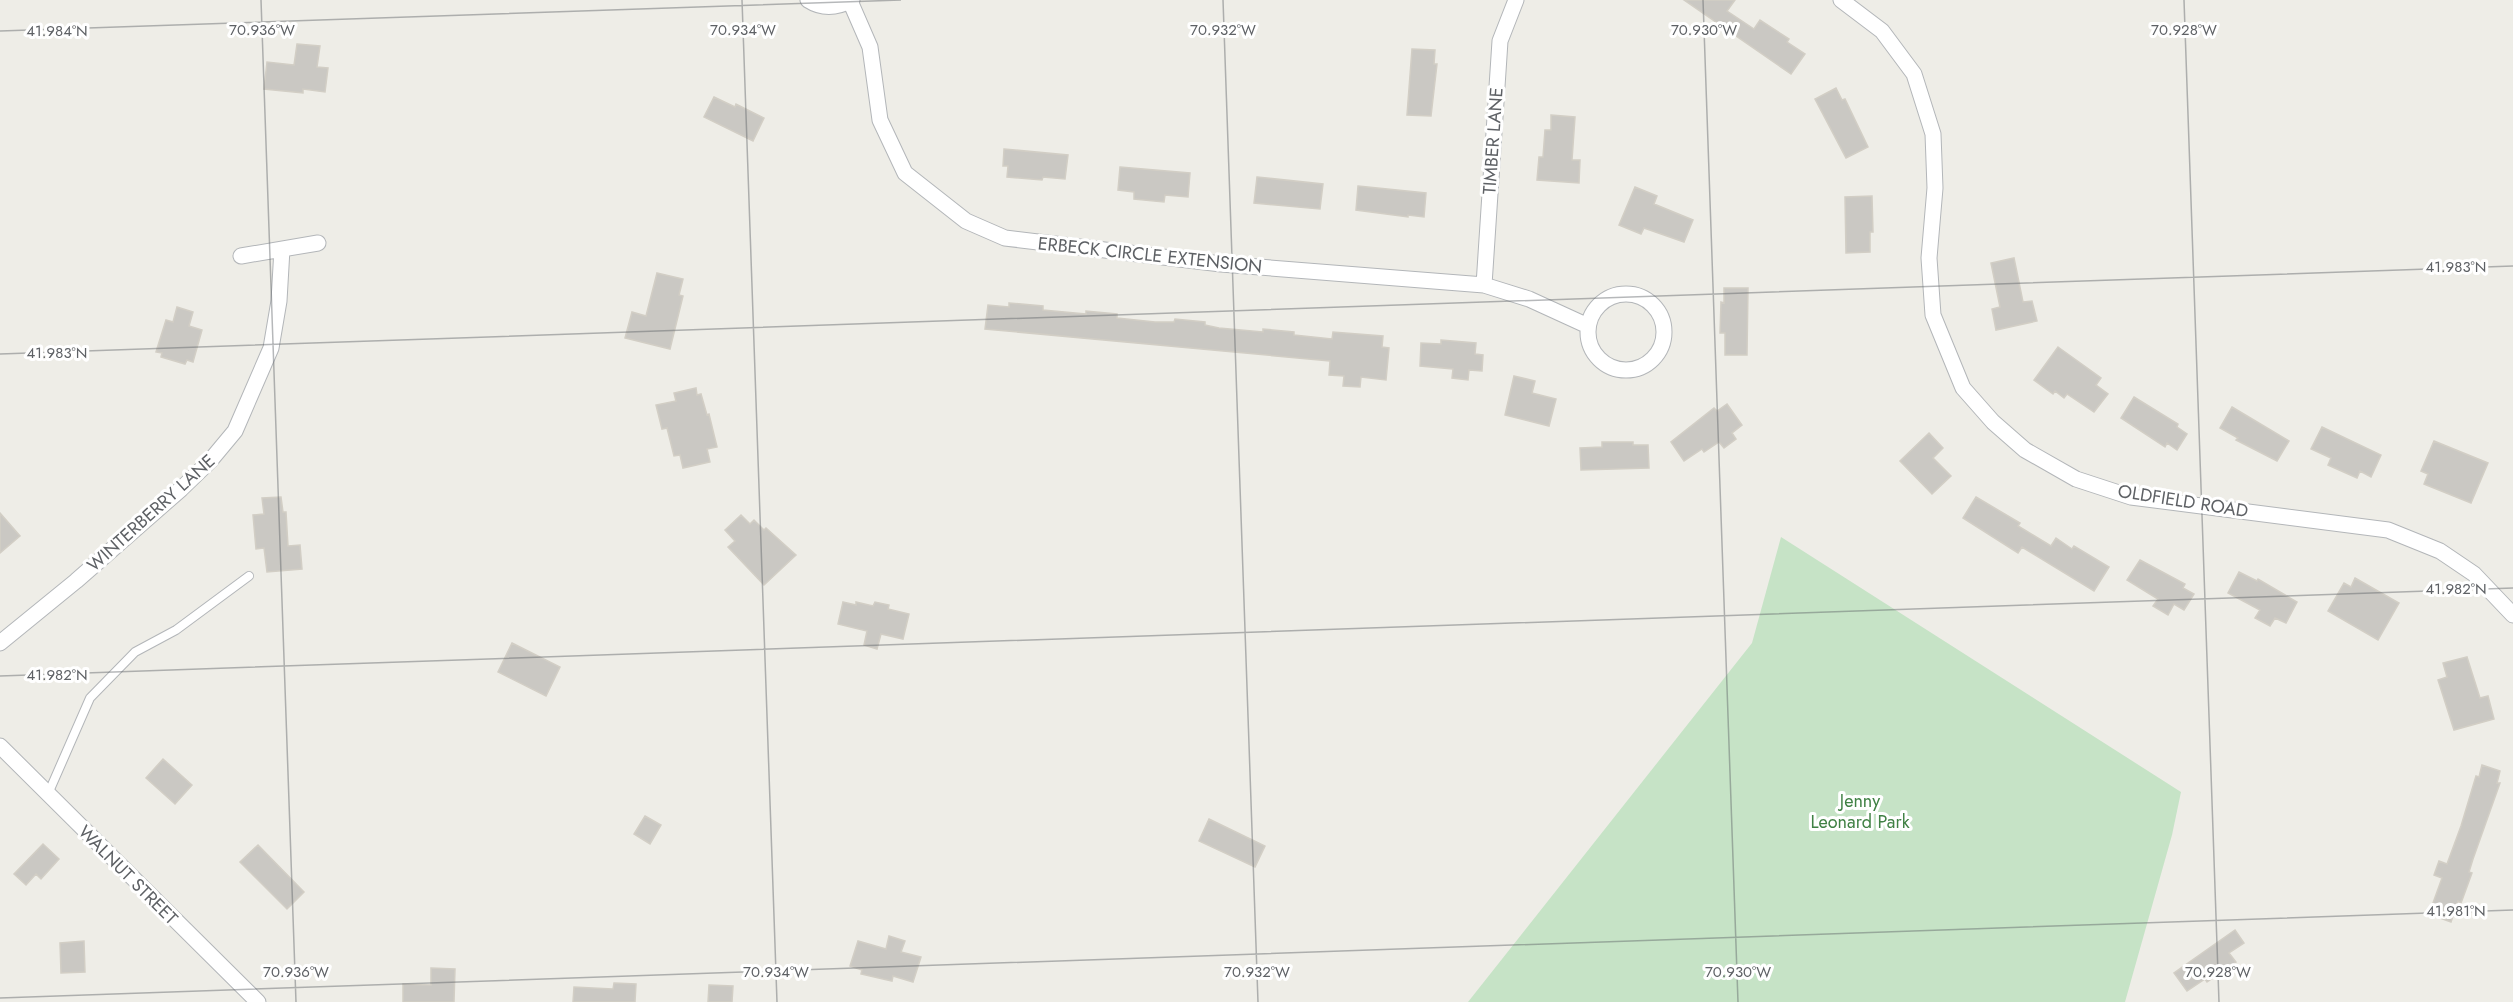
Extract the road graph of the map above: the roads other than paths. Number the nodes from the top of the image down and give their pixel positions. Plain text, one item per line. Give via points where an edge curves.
1 (807, 0) edge
2 (1516, 0) edge
3 (1841, 0) edge
4 (851, 1) edge
5 (318, 243) dead end
6 (282, 249) junction
7 (241, 256) dead end
8 (1484, 285) junction
9 (1588, 326) junction
10 (249, 576) dead end
11 (2513, 615) edge
12 (0, 643) edge
13 (0, 746) edge
14 (48, 795) junction
15 (258, 1002) edge

1 - 4 street via 830,7
2 - 8 street, TIMBER LANE via 1500,41
3 - 11 street, OLDFIELD ROAD via 1881,32 1914,74 1933,134 1935,188 1929,258 1934,315 1963,388 1993,422 2025,450 2076,479 2131,497 2388,530 2440,551 2474,574
4 - 8 street, ERBECK CIRCLE EXTENSION via 870,47 880,120 905,173 966,221 1005,238 1221,264
5 - 6 street
6 - 7 street
6 - 12 street, WINTERBERRY LANE via 271,348 235,431 181,489
8 - 9 street, ERBECK CIRCLE EXTENSION via 1529,298
9 - 9 street via 1592,351 1611,367 1623,370 1641,366 1656,355 1664,331 1655,308 1646,300 1622,294 1600,304
10 - 14 lane via 176,630 135,652 90,698
13 - 14 street, WALNUT STREET
14 - 15 street, WALNUT STREET

